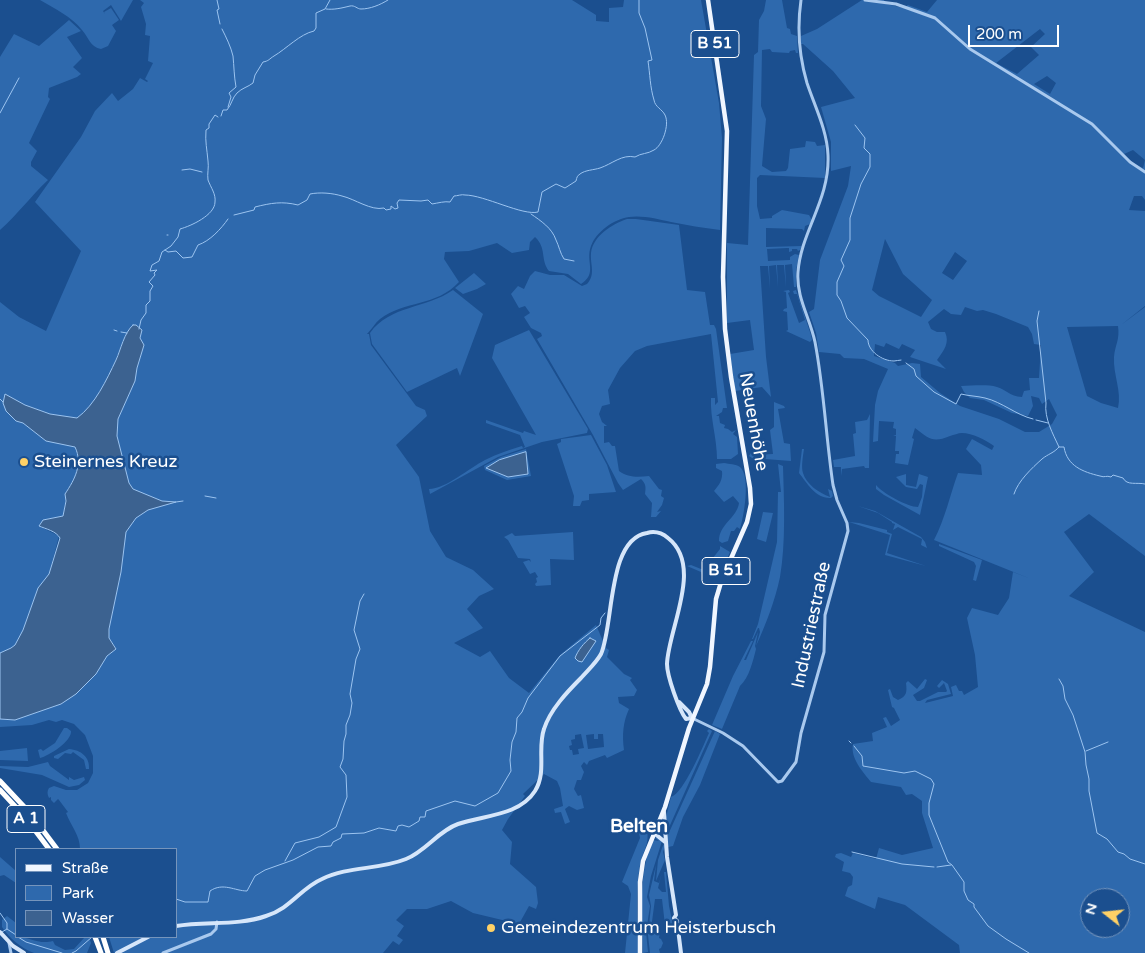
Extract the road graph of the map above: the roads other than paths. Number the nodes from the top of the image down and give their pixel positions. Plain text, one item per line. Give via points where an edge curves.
1 (708, 0) edge
2 (801, 0) edge
3 (864, 0) edge
4 (1145, 172) edge
5 (692, 718) junction
6 (0, 781) edge
7 (0, 790) edge
8 (664, 810) junction
9 (655, 831) junction
10 (665, 839) junction
11 (49, 848) edge
12 (56, 848) edge
13 (217, 922) junction
14 (178, 926) edge
15 (0, 932) edge
16 (95, 938) edge
17 (102, 938) edge
18 (146, 938) edge
19 (8, 942) junction
20 (19, 952) edge
21 (11, 953) edge
22 (101, 953) edge
23 (108, 953) edge
24 (117, 953) edge
25 (163, 953) edge
26 (640, 953) edge
27 (681, 953) edge

1 - 5 main road, Neuenhöhe / B 51 via 727,131 723,277 725,329 751,499 744,530 718,591 709,676
2 - 5 street, Industriestraße via 801,58 825,132 828,164 824,193 800,259 798,283 815,344 837,500 848,530 825,615 824,652 795,763 781,782 744,746
3 - 4 street via 896,4 934,18 970,49 1092,124
5 - 8 main road, Neuenhöhe / B 51
5 - 13 main road via 682,714 668,667 681,601 681,559 665,536 653,532 642,534 633,538 620,563 602,651 547,721 542,736 540,780 524,803 509,811 452,826 417,853 402,860 321,879 272,914
6 - 12 highway, A 1
7 - 11 highway, A 1
8 - 9 main road, Neuenhöhe / B 51
8 - 10 main road
9 - 10 main road
9 - 26 main road, B 51 via 641,871
10 - 27 main road
13 - 14 main road
13 - 25 street via 216,931
15 - 19 main road
16 - 22 highway
17 - 23 highway
18 - 24 main road
19 - 20 main road
19 - 21 street

